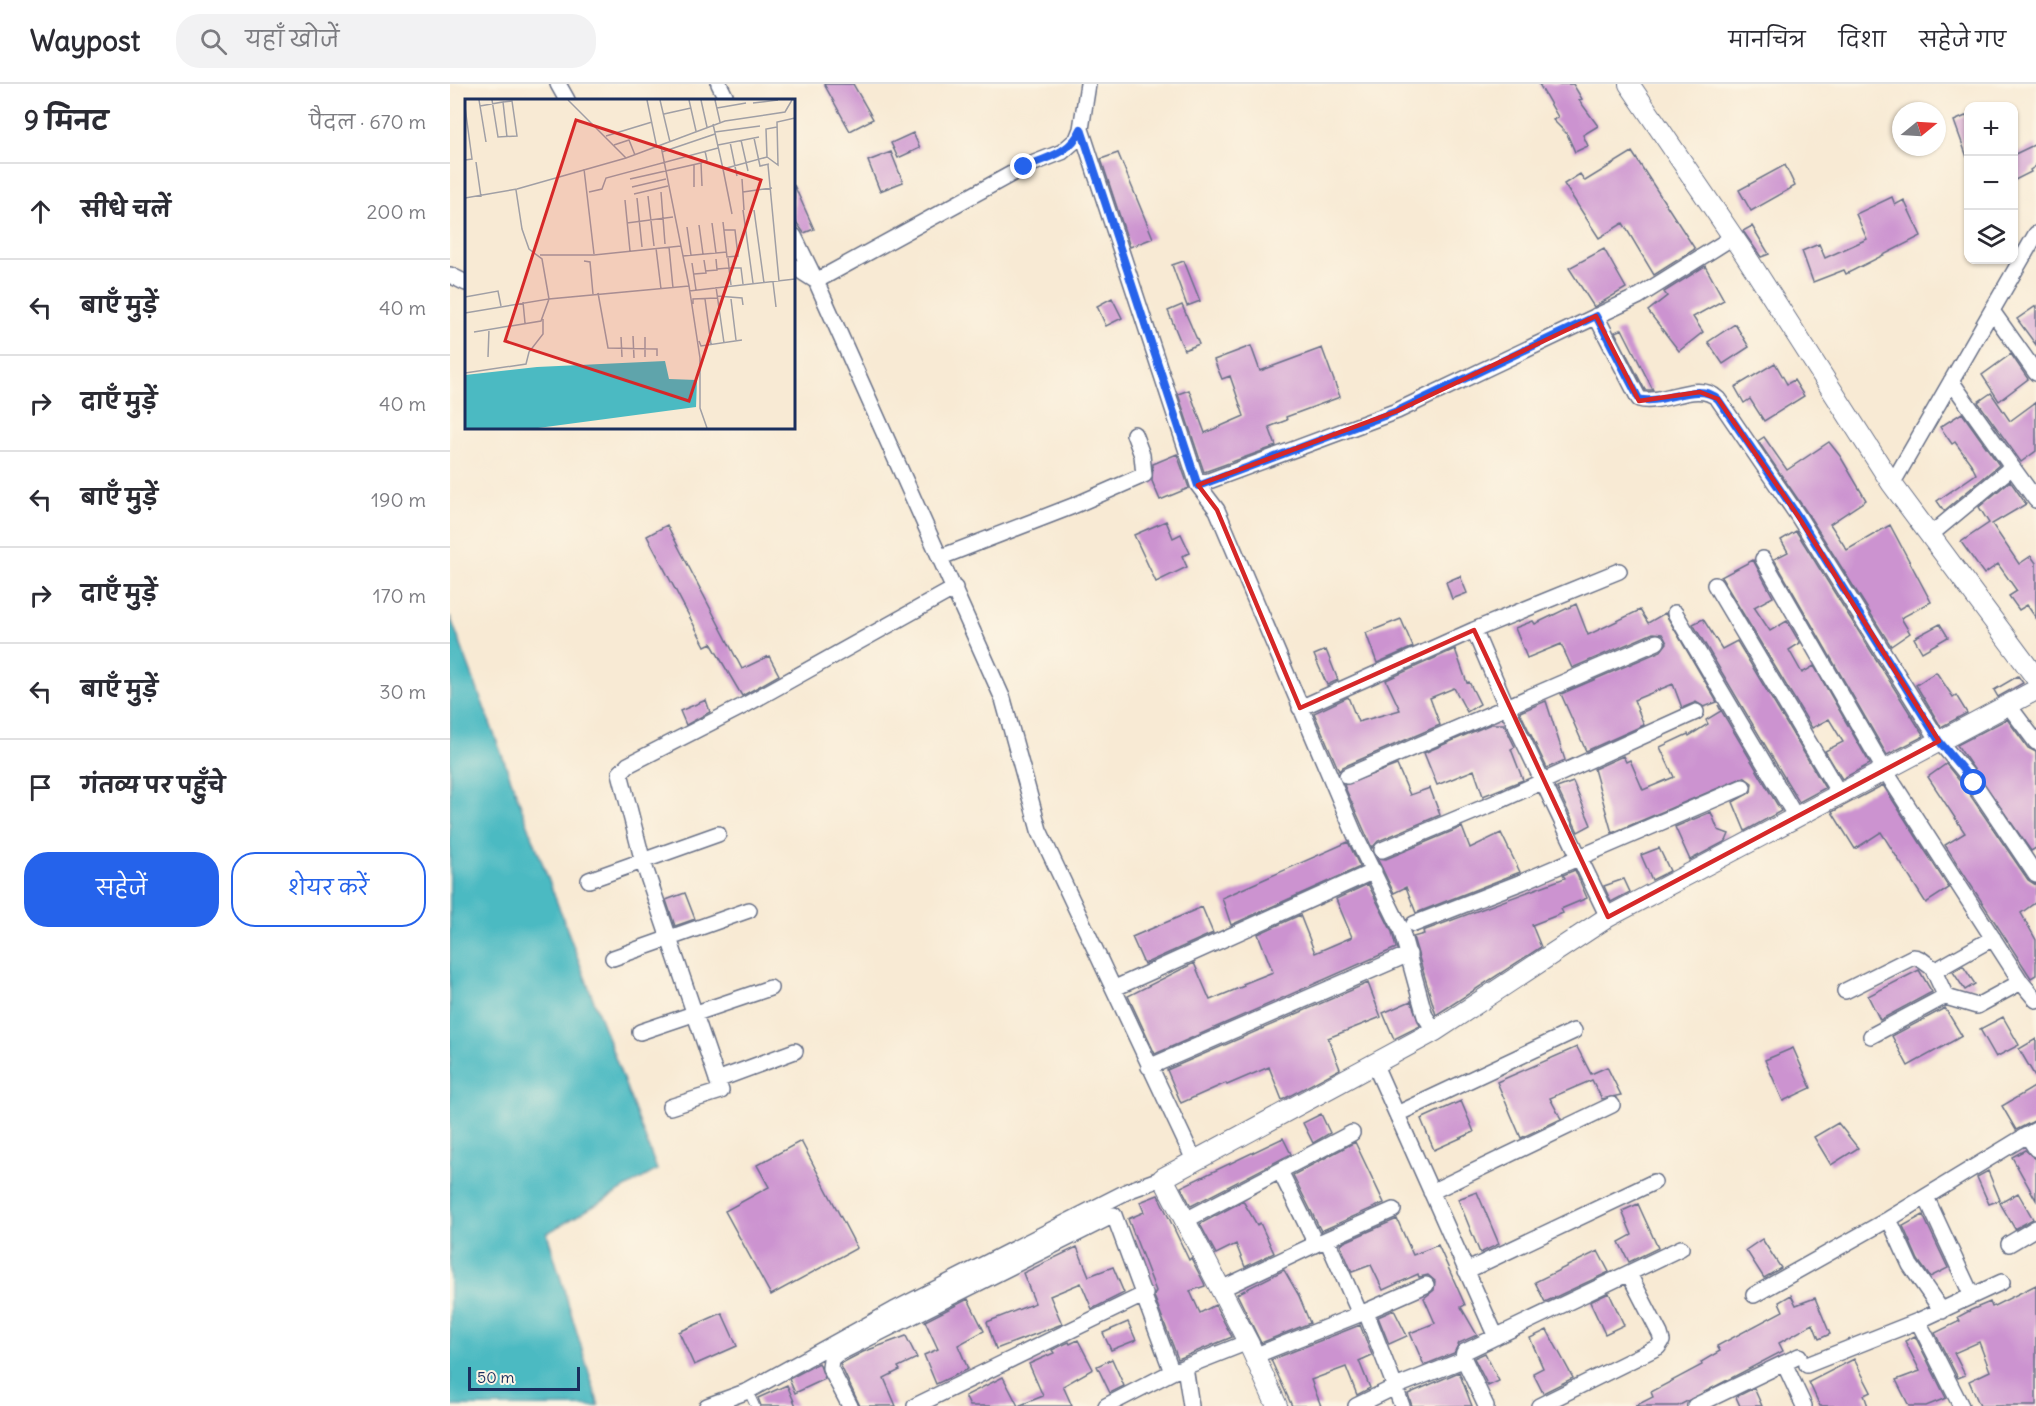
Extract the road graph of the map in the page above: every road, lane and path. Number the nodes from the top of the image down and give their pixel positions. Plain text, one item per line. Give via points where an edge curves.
1 (558, 84) edge
2 (719, 84) edge
3 (1088, 84) edge
4 (1629, 84) edge
5 (566, 99) edge
6 (726, 99) edge
7 (1079, 134) junction
8 (2036, 234) edge
9 (1732, 237) junction
10 (795, 238) edge
11 (795, 268) edge
12 (450, 275) edge
13 (816, 281) junction
14 (465, 282) edge
15 (1992, 311) junction
16 (1596, 316) junction
17 (2036, 373) edge
18 (1951, 381) junction
19 (1134, 434) dead end
20 (2012, 466) junction
21 (1892, 484) junction
22 (1198, 486) junction
23 (2036, 500) edge
24 (1929, 536) junction
25 (941, 557) junction
26 (1763, 560) dead end
27 (1619, 571) dead end
28 (1715, 585) dead end
29 (955, 588) junction
30 (1675, 613) dead end
31 (1474, 630) junction
32 (1657, 642) dead end
33 (2032, 667) edge
34 (2036, 690) edge
35 (1506, 705) junction
36 (2009, 706) junction
37 (1300, 708) junction
38 (1696, 712) dead end
39 (1939, 741) junction
40 (2036, 742) edge
41 (1884, 769) junction
42 (1347, 776) dead end
43 (1542, 781) junction
44 (1743, 787) dead end
45 (1839, 793) junction
46 (1796, 817) junction
47 (718, 834) dead end
48 (1382, 850) dead end
49 (1579, 857) junction
50 (643, 862) junction
51 (1374, 871) junction
52 (2036, 875) edge
53 (588, 880) dead end
54 (749, 910) dead end
55 (1608, 917) junction
56 (1414, 924) dead end
57 (1993, 938) junction
58 (669, 939) junction
59 (1409, 954) junction
60 (613, 958) dead end
61 (1932, 969) junction
62 (2021, 982) junction
63 (770, 988) dead end
64 (1114, 988) junction
65 (1845, 991) dead end
66 (1946, 997) junction
67 (2036, 1000) edge
68 (695, 1014) junction
69 (1435, 1031) junction
70 (1574, 1031) dead end
71 (640, 1032) dead end
72 (1871, 1036) dead end
73 (795, 1051) dead end
74 (1374, 1063) junction
75 (1149, 1067) junction
76 (717, 1080) junction
77 (1612, 1105) dead end
78 (670, 1107) dead end
79 (1397, 1114) junction
80 (1352, 1133) dead end
81 (2031, 1133) edge
82 (2036, 1149) edge
83 (1196, 1162) junction
84 (1280, 1171) junction
85 (1163, 1178) junction
86 (1654, 1182) dead end
87 (1431, 1192) junction
88 (1926, 1197) junction
89 (1393, 1210) dead end
90 (1889, 1219) junction
91 (1186, 1220) junction
92 (2036, 1228) edge
93 (1322, 1242) junction
94 (2009, 1244) dead end
95 (1681, 1248) dead end
96 (1466, 1271) junction
97 (1629, 1274) junction
98 (2002, 1282) dead end
99 (1426, 1285) dead end
100 (1221, 1289) junction
101 (1145, 1294) junction
102 (1754, 1295) dead end
103 (1972, 1296) junction
104 (1942, 1311) junction
105 (1363, 1313) junction
106 (1918, 1321) junction
107 (1496, 1337) junction
108 (1251, 1349) junction
109 (1458, 1362) dead end
110 (1784, 1363) junction
111 (1179, 1370) junction
112 (1395, 1387) junction
113 (748, 1391) junction
114 (707, 1406) edge
115 (755, 1406) edge
116 (850, 1406) edge
117 (915, 1406) edge
118 (1106, 1406) edge
119 (1191, 1406) edge
120 (1277, 1406) edge
121 (1356, 1406) edge
122 (1402, 1406) edge
123 (1486, 1406) edge
124 (1539, 1406) edge
125 (1695, 1406) edge
126 (1804, 1406) edge
127 (1961, 1406) edge

1 - 5 street
2 - 6 street
3 - 7 street
4 - 9 street
7 - 13 street via 1062,152 1024,167
7 - 22 street
8 - 15 street
9 - 16 street via 1639,296
9 - 21 street
10 - 13 street
11 - 13 street
12 - 14 street
13 - 25 street
15 - 17 street
15 - 18 street
16 - 22 street via 1397,411
16 - 39 street via 1639,399 1701,392 1718,399 1798,516
18 - 20 street
18 - 21 street
19 - 25 street via 1144,475
20 - 23 street
20 - 24 street
21 - 24 street
22 - 37 street via 1217,510
24 - 33 street
25 - 29 street
26 - 41 street
27 - 31 street
28 - 45 street
29 - 50 street via 747,704 628,765 620,773 621,784
29 - 64 street via 1003,699 1032,814
30 - 46 street
31 - 35 street
31 - 37 street
32 - 35 street
34 - 36 street
35 - 42 street
35 - 43 street
36 - 39 street
36 - 40 street
37 - 51 street
38 - 43 street
39 - 41 street
39 - 52 street via 1974,783
41 - 45 street
41 - 57 street
43 - 48 street
43 - 49 street
44 - 49 street
45 - 46 street
46 - 55 street
47 - 50 street
49 - 55 street
49 - 56 street
50 - 53 street
50 - 58 street
51 - 59 street
51 - 64 street
54 - 58 street
55 - 69 street
57 - 61 street
57 - 62 street
58 - 60 street
58 - 68 street
59 - 69 street via 1425,1016
59 - 75 street
61 - 65 street via 1913,957
61 - 66 street
62 - 66 street via 1977,1006
62 - 67 street
63 - 68 street
64 - 75 street
66 - 72 street
68 - 71 street
68 - 76 street
69 - 74 street
70 - 79 street
73 - 76 street
74 - 79 street
74 - 83 street
75 - 83 street
76 - 78 street via 720,1093
77 - 87 street
79 - 87 street
80 - 84 street
81 - 82 street
81 - 88 street
83 - 85 street
84 - 91 street
84 - 93 street
85 - 91 street
85 - 113 street via 1130,1190 894,1310
86 - 96 street
87 - 96 street
88 - 90 street
88 - 103 street
89 - 93 street
90 - 102 street
90 - 104 street via 1910,1265
91 - 100 street
92 - 94 street
93 - 100 street
93 - 105 street
95 - 97 street
96 - 107 street
97 - 107 street
97 - 124 street via 1660,1334 1662,1341 1658,1347
98 - 103 street
99 - 105 street
100 - 108 street
101 - 111 street
101 - 116 street via 1117,1217 1110,1216 837,1354 831,1359 830,1368
101 - 117 street
103 - 104 street
104 - 106 street
105 - 108 street
105 - 112 street
106 - 110 street
106 - 127 street
107 - 123 street via 1469,1348 1463,1357
108 - 111 street
108 - 120 street
109 - 112 street
110 - 125 street
110 - 126 street
111 - 118 street
111 - 119 street
112 - 121 street
112 - 122 street
113 - 114 street
113 - 115 lane

